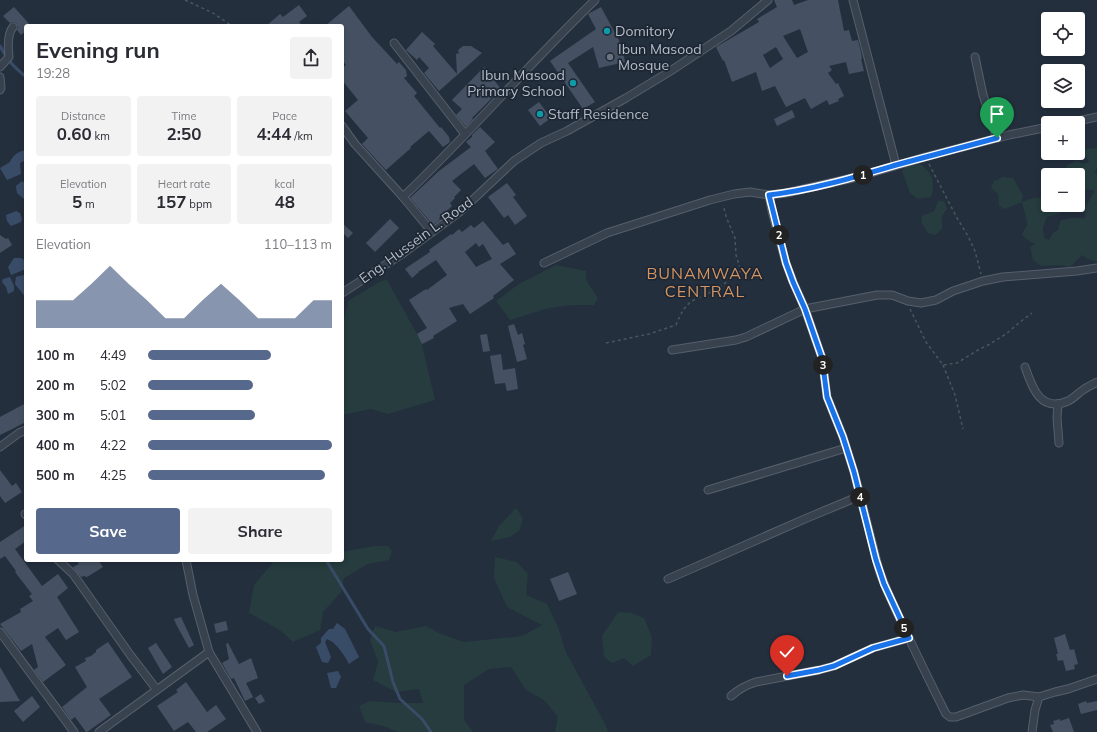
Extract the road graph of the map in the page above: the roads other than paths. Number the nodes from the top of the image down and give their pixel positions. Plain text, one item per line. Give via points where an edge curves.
1 (595, 0) edge
2 (768, 0) edge
3 (853, 0) edge
4 (13, 26) dead end
5 (394, 43) dead end
6 (975, 57) dead end
7 (0, 67) edge
8 (0, 77) edge
9 (0, 90) edge
10 (1097, 117) edge
11 (1085, 119) edge
12 (344, 129) edge
13 (1041, 129) edge
14 (465, 134) junction
15 (997, 138) junction
16 (896, 165) junction
17 (769, 195) junction
18 (403, 197) junction
19 (432, 232) junction
20 (544, 263) dead end
21 (1097, 268) edge
22 (344, 292) edge
23 (805, 309) junction
24 (672, 350) dead end
25 (1026, 367) dead end
26 (1097, 382) edge
27 (1058, 404) junction
28 (24, 431) edge
29 (1059, 443) dead end
30 (0, 447) edge
31 (846, 448) junction
32 (708, 490) dead end
33 (860, 496) junction
34 (60, 562) edge
35 (186, 562) edge
36 (668, 579) dead end
37 (0, 632) edge
38 (909, 638) junction
39 (209, 652) junction
40 (1097, 679) edge
41 (157, 690) junction
42 (731, 696) dead end
43 (1039, 697) junction
44 (74, 732) edge
45 (99, 732) edge
46 (257, 732) edge
47 (1032, 732) edge

1 - 14 street
2 - 19 street, Eng. Hussein L. Road via 731,31 669,72 567,131 541,143 514,161 462,210
3 - 16 street
4 - 7 street via 10,31 9,57
5 - 14 street
6 - 15 street via 983,95
8 - 9 street
10 - 11 street
12 - 18 street
13 - 15 street
14 - 18 street
15 - 16 street
16 - 17 street via 857,177
17 - 20 street via 750,192 721,197 607,233
17 - 23 street via 786,263
18 - 19 street
19 - 22 street, Eng. Hussein L. Road
21 - 23 street via 1003,277 983,281 936,300 921,303 892,294
23 - 24 street via 746,337
23 - 31 street via 822,358 827,397
25 - 27 street via 1032,387 1038,396 1048,403
26 - 27 street via 1069,401
27 - 29 street
28 - 30 street
31 - 32 street
31 - 33 street
33 - 36 street
33 - 38 street via 879,570
34 - 41 street via 73,574
35 - 39 street
37 - 44 street
38 - 42 street via 873,648 834,666 746,685
38 - 43 street via 946,714 950,717 1023,694
39 - 41 street
39 - 46 street
40 - 43 street
41 - 45 street
43 - 47 street

